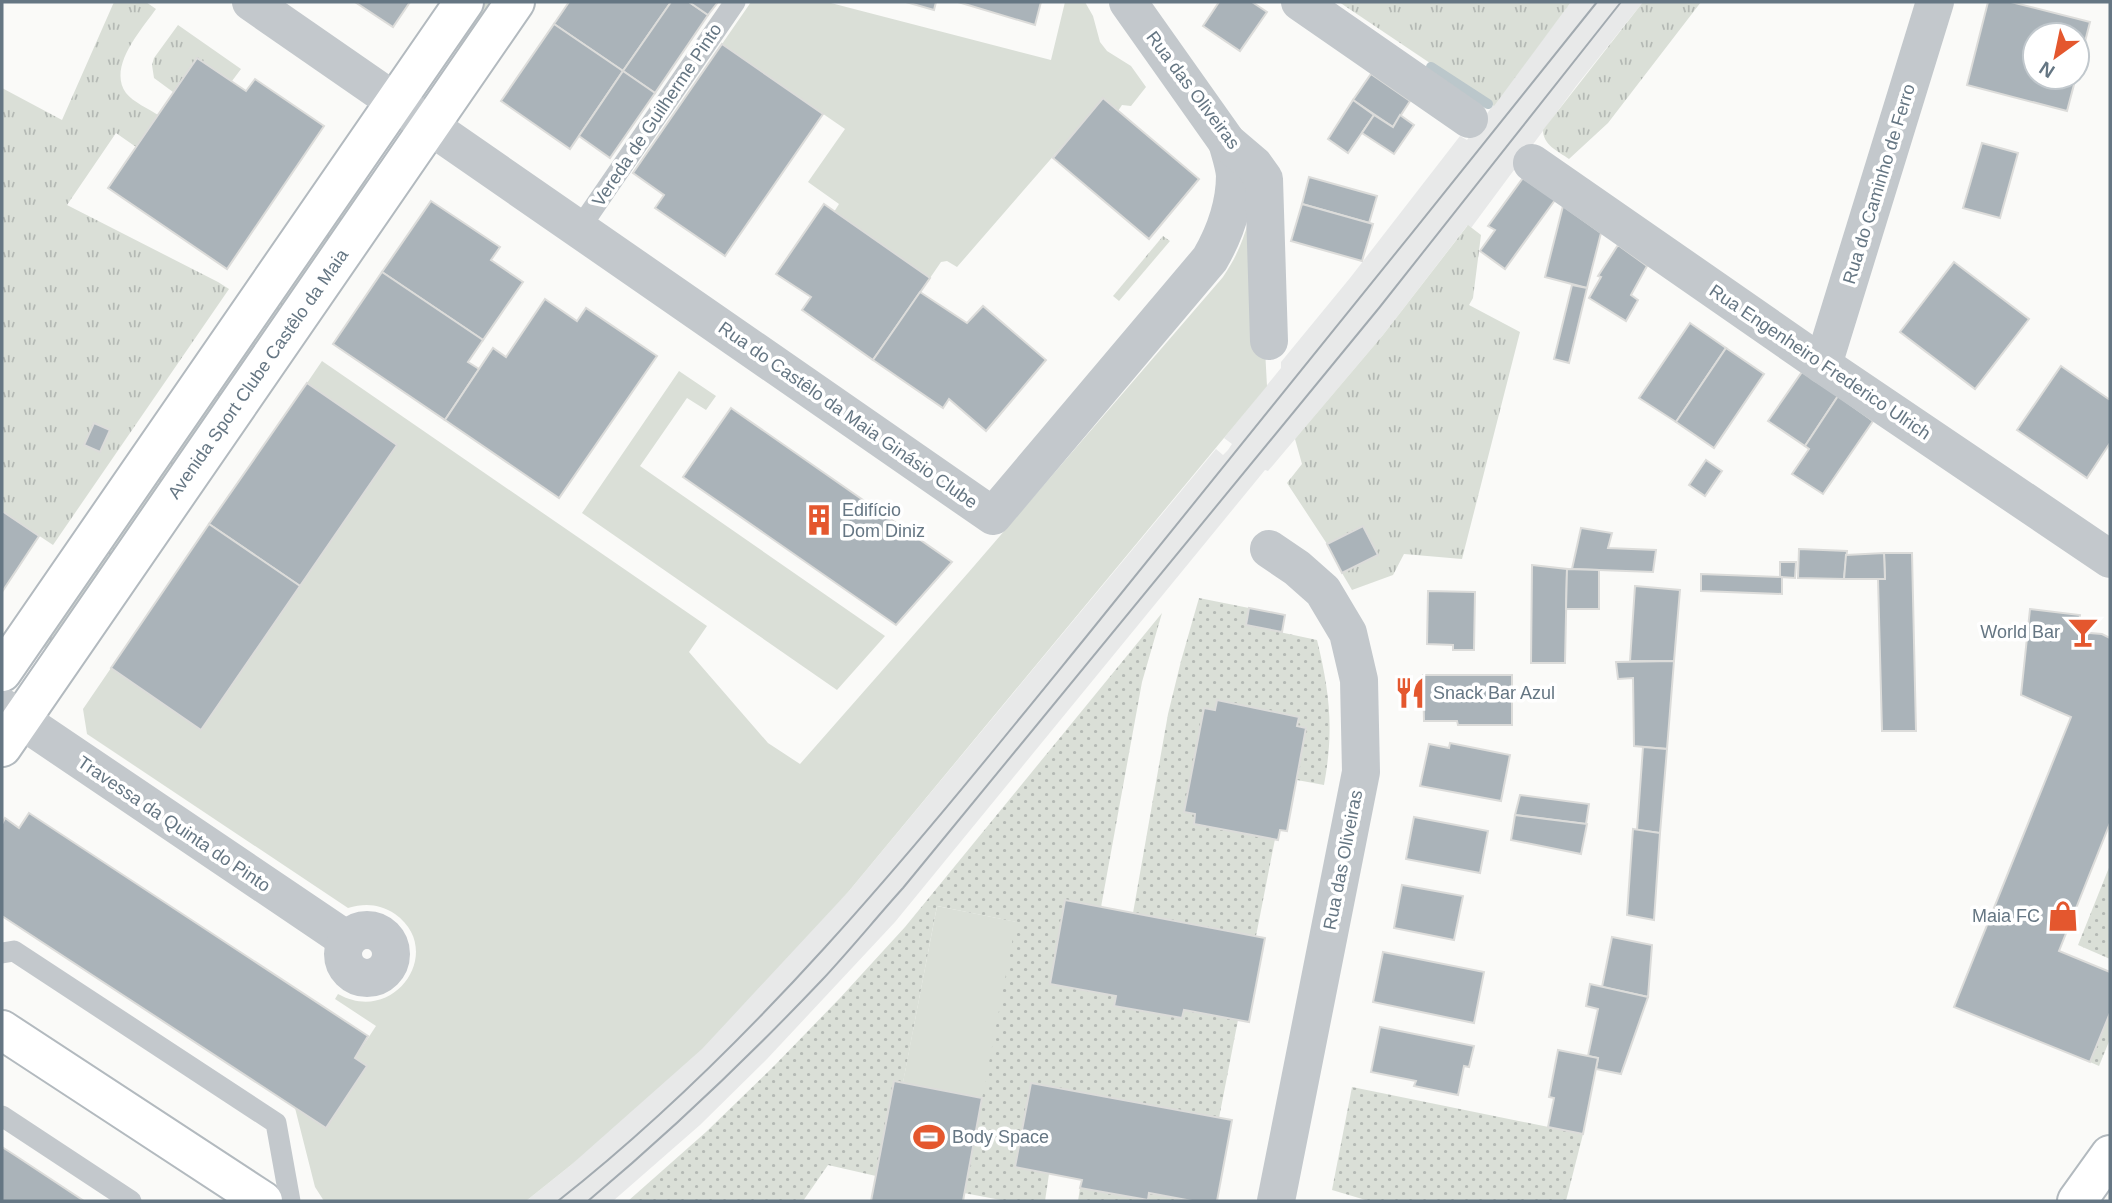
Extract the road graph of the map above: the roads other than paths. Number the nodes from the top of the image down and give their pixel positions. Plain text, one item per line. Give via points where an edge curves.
1 (251, 2) edge
2 (464, 2) edge
3 (515, 2) edge
4 (735, 2) edge
5 (1128, 2) edge
6 (1300, 2) edge
7 (1935, 2) edge
8 (395, 102) junction
9 (1469, 119) dead end
10 (430, 126) junction
11 (1227, 142) junction
12 (1532, 163) dead end
13 (579, 229) junction
14 (1269, 341) dead end
15 (1823, 365) junction
16 (1269, 550) dead end
17 (2110, 559) edge
18 (2, 672) edge
19 (8, 725) edge
20 (347, 940) dead end
21 (2, 953) edge
22 (2, 1031) edge
23 (2, 1116) edge
24 (2110, 1156) edge
25 (131, 1201) edge
26 (263, 1201) edge
27 (290, 1201) edge
28 (1276, 1201) edge
29 (2077, 1201) edge

1 - 8 street, Rua do Castêlo da Maia Ginásio Clube
2 - 8 street
3 - 10 street, Avenida Sport Clube Castêlo da Maia
4 - 13 lane, Vereda de Guilherme Pinto
5 - 11 street, Rua das Oliveiras
6 - 9 street
7 - 15 street, Rua do Caminho de Ferro
8 - 10 street, Rua do Castêlo da Maia Ginásio Clube
8 - 18 street
10 - 13 street, Rua do Castêlo da Maia Ginásio Clube
10 - 19 street, Avenida Sport Clube Castêlo da Maia
11 - 13 street, Rua do Castêlo da Maia Ginásio Clube via 1235,173 1233,205 1210,259 993,516
11 - 14 street, Rua das Oliveiras via 1264,178
12 - 15 street, Rua Engenheiro Frederico Ulrich
15 - 17 street, Rua Engenheiro Frederico Ulrich
16 - 28 street, Rua das Oliveiras via 1323,591 1348,633 1359,680 1361,772
19 - 20 street, Travessa da Quinta do Pinto
21 - 27 lane via 14,951 276,1123
22 - 26 street
23 - 25 lane
24 - 29 street

